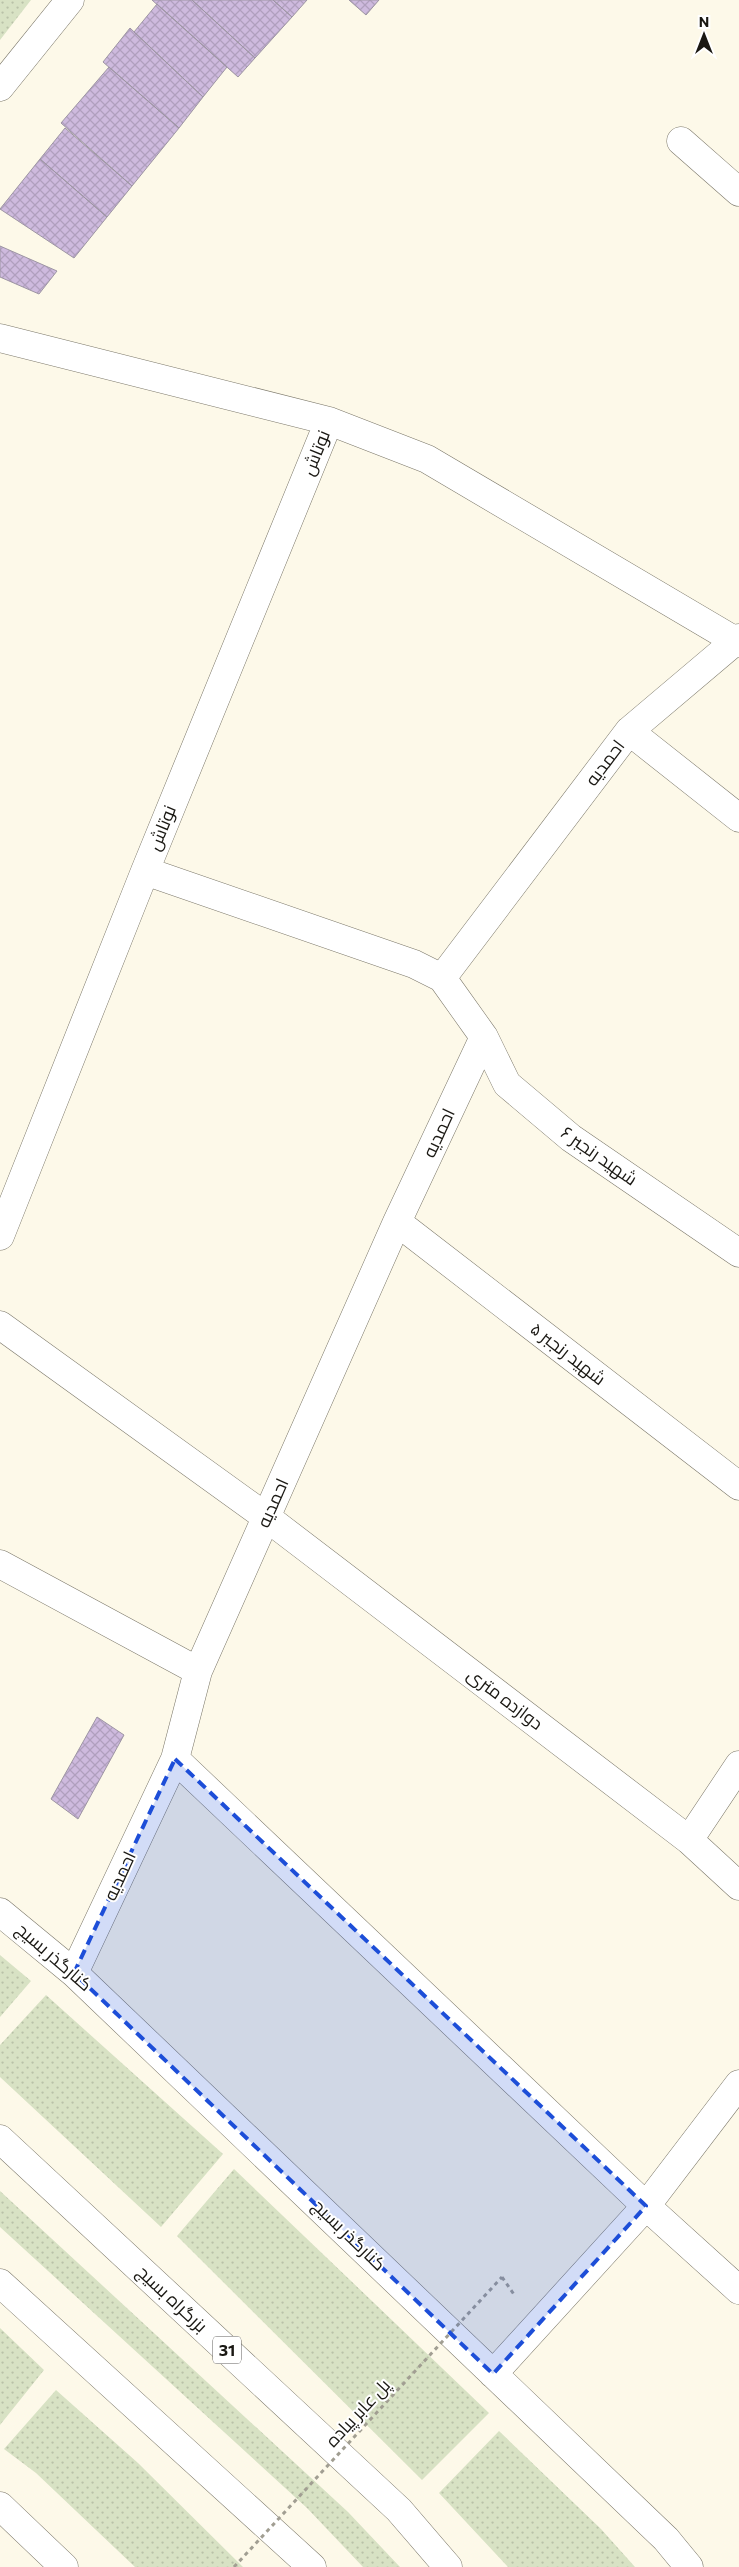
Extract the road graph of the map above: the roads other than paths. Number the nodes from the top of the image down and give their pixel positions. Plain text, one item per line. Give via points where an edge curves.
1 (70, 0) edge
2 (0, 87) edge
3 (681, 140) dead end
4 (739, 192) edge
5 (0, 338) edge
6 (329, 421) junction
7 (738, 641) edge
8 (629, 731) junction
9 (739, 818) edge
10 (145, 871) junction
11 (442, 978) junction
12 (484, 1037) junction
13 (398, 1222) junction
14 (0, 1236) edge
15 (739, 1253) edge
16 (0, 1325) edge
17 (739, 1486) edge
18 (266, 1516) junction
19 (0, 1564) edge
20 (198, 1671) junction
21 (175, 1760) junction
22 (739, 1765) edge
23 (689, 1840) junction
24 (739, 1886) edge
25 (0, 1912) edge
26 (74, 1973) junction
27 (739, 2084) edge
28 (0, 2139) edge
29 (646, 2206) junction
30 (0, 2283) edge
31 (739, 2290) edge
32 (493, 2374) junction
33 (0, 2506) edge
34 (64, 2567) edge
35 (312, 2567) edge
36 (448, 2567) edge
37 (689, 2567) edge

1 - 2 main road
3 - 4 main road
5 - 6 main road
6 - 7 main road via 427,459
6 - 10 main road, نوتاش
7 - 8 main road, احمدیه
8 - 9 main road
8 - 11 main road, احمدیه
10 - 11 main road via 414,964
10 - 14 main road, نوتاش
11 - 12 main road, شهید رنجبر ۶
12 - 13 main road, احمدیه
12 - 15 main road, شهید رنجبر ۶ via 507,1084 570,1138
13 - 17 main road, شهید رنجبر ۵
13 - 18 main road, احمدیه
16 - 18 main road, دوازده متری
18 - 20 main road, احمدیه
18 - 23 main road, دوازده متری
19 - 20 main road
20 - 21 main road, احمدیه
21 - 26 main road, احمدیه
21 - 29 main road
22 - 23 main road
23 - 24 main road, دوازده متری
25 - 26 main road, کنارگذر بسیج
26 - 32 main road, کنارگذر بسیج
27 - 29 main road
28 - 36 main road, بزرگراه بسیج / 31 via 399,2510
29 - 31 main road
29 - 32 main road
30 - 35 main road
32 - 37 main road, کنارگذر بسیج via 666,2540
33 - 34 main road

